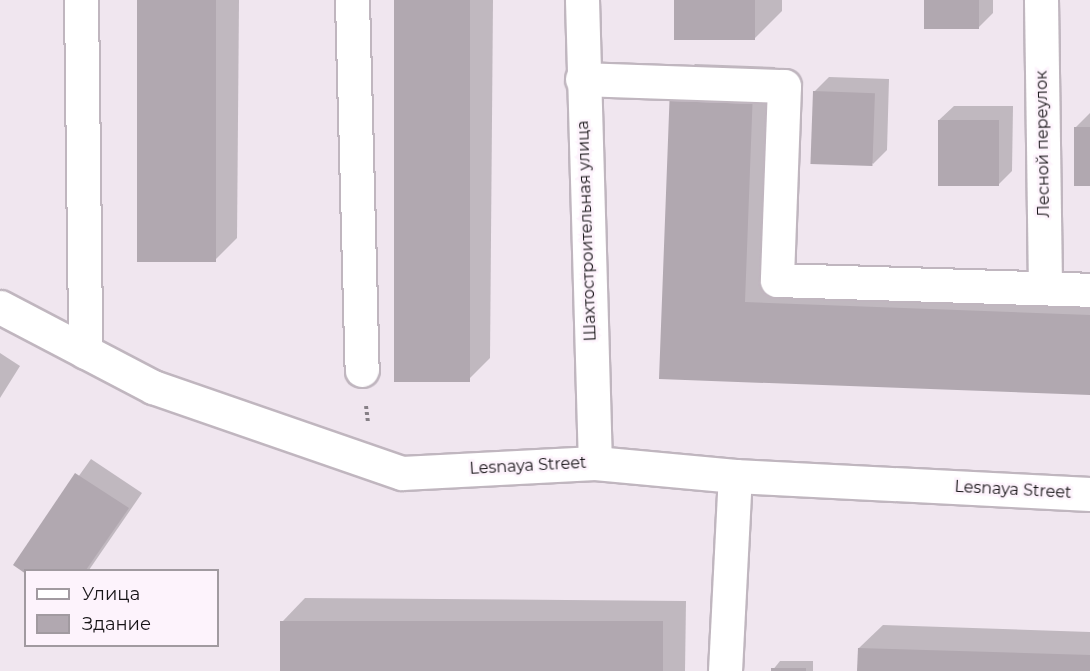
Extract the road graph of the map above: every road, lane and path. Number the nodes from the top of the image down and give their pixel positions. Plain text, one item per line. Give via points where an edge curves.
1 (81, 0) edge
2 (352, 0) edge
3 (582, 0) edge
4 (1041, 0) edge
5 (582, 79) junction
6 (1045, 287) junction
7 (1090, 290) edge
8 (0, 307) edge
9 (85, 352) junction
10 (362, 370) joint
11 (595, 463) junction
12 (374, 465) junction
13 (735, 477) junction
14 (1090, 494) edge
15 (725, 671) edge

1 - 9 street
2 - 10 street
3 - 5 street, Шахтостроительная улица
4 - 6 street, Лесной переулок
5 - 6 street via 784,86 777,280
5 - 11 street, Шахтостроительная улица
6 - 7 street
8 - 9 street, Lesnaya Street
9 - 12 street, Lesnaya Street via 153,387
10 - 12 path
11 - 12 street, Lesnaya Street via 402,473
11 - 13 street, Lesnaya Street
13 - 14 street, Lesnaya Street
13 - 15 street

